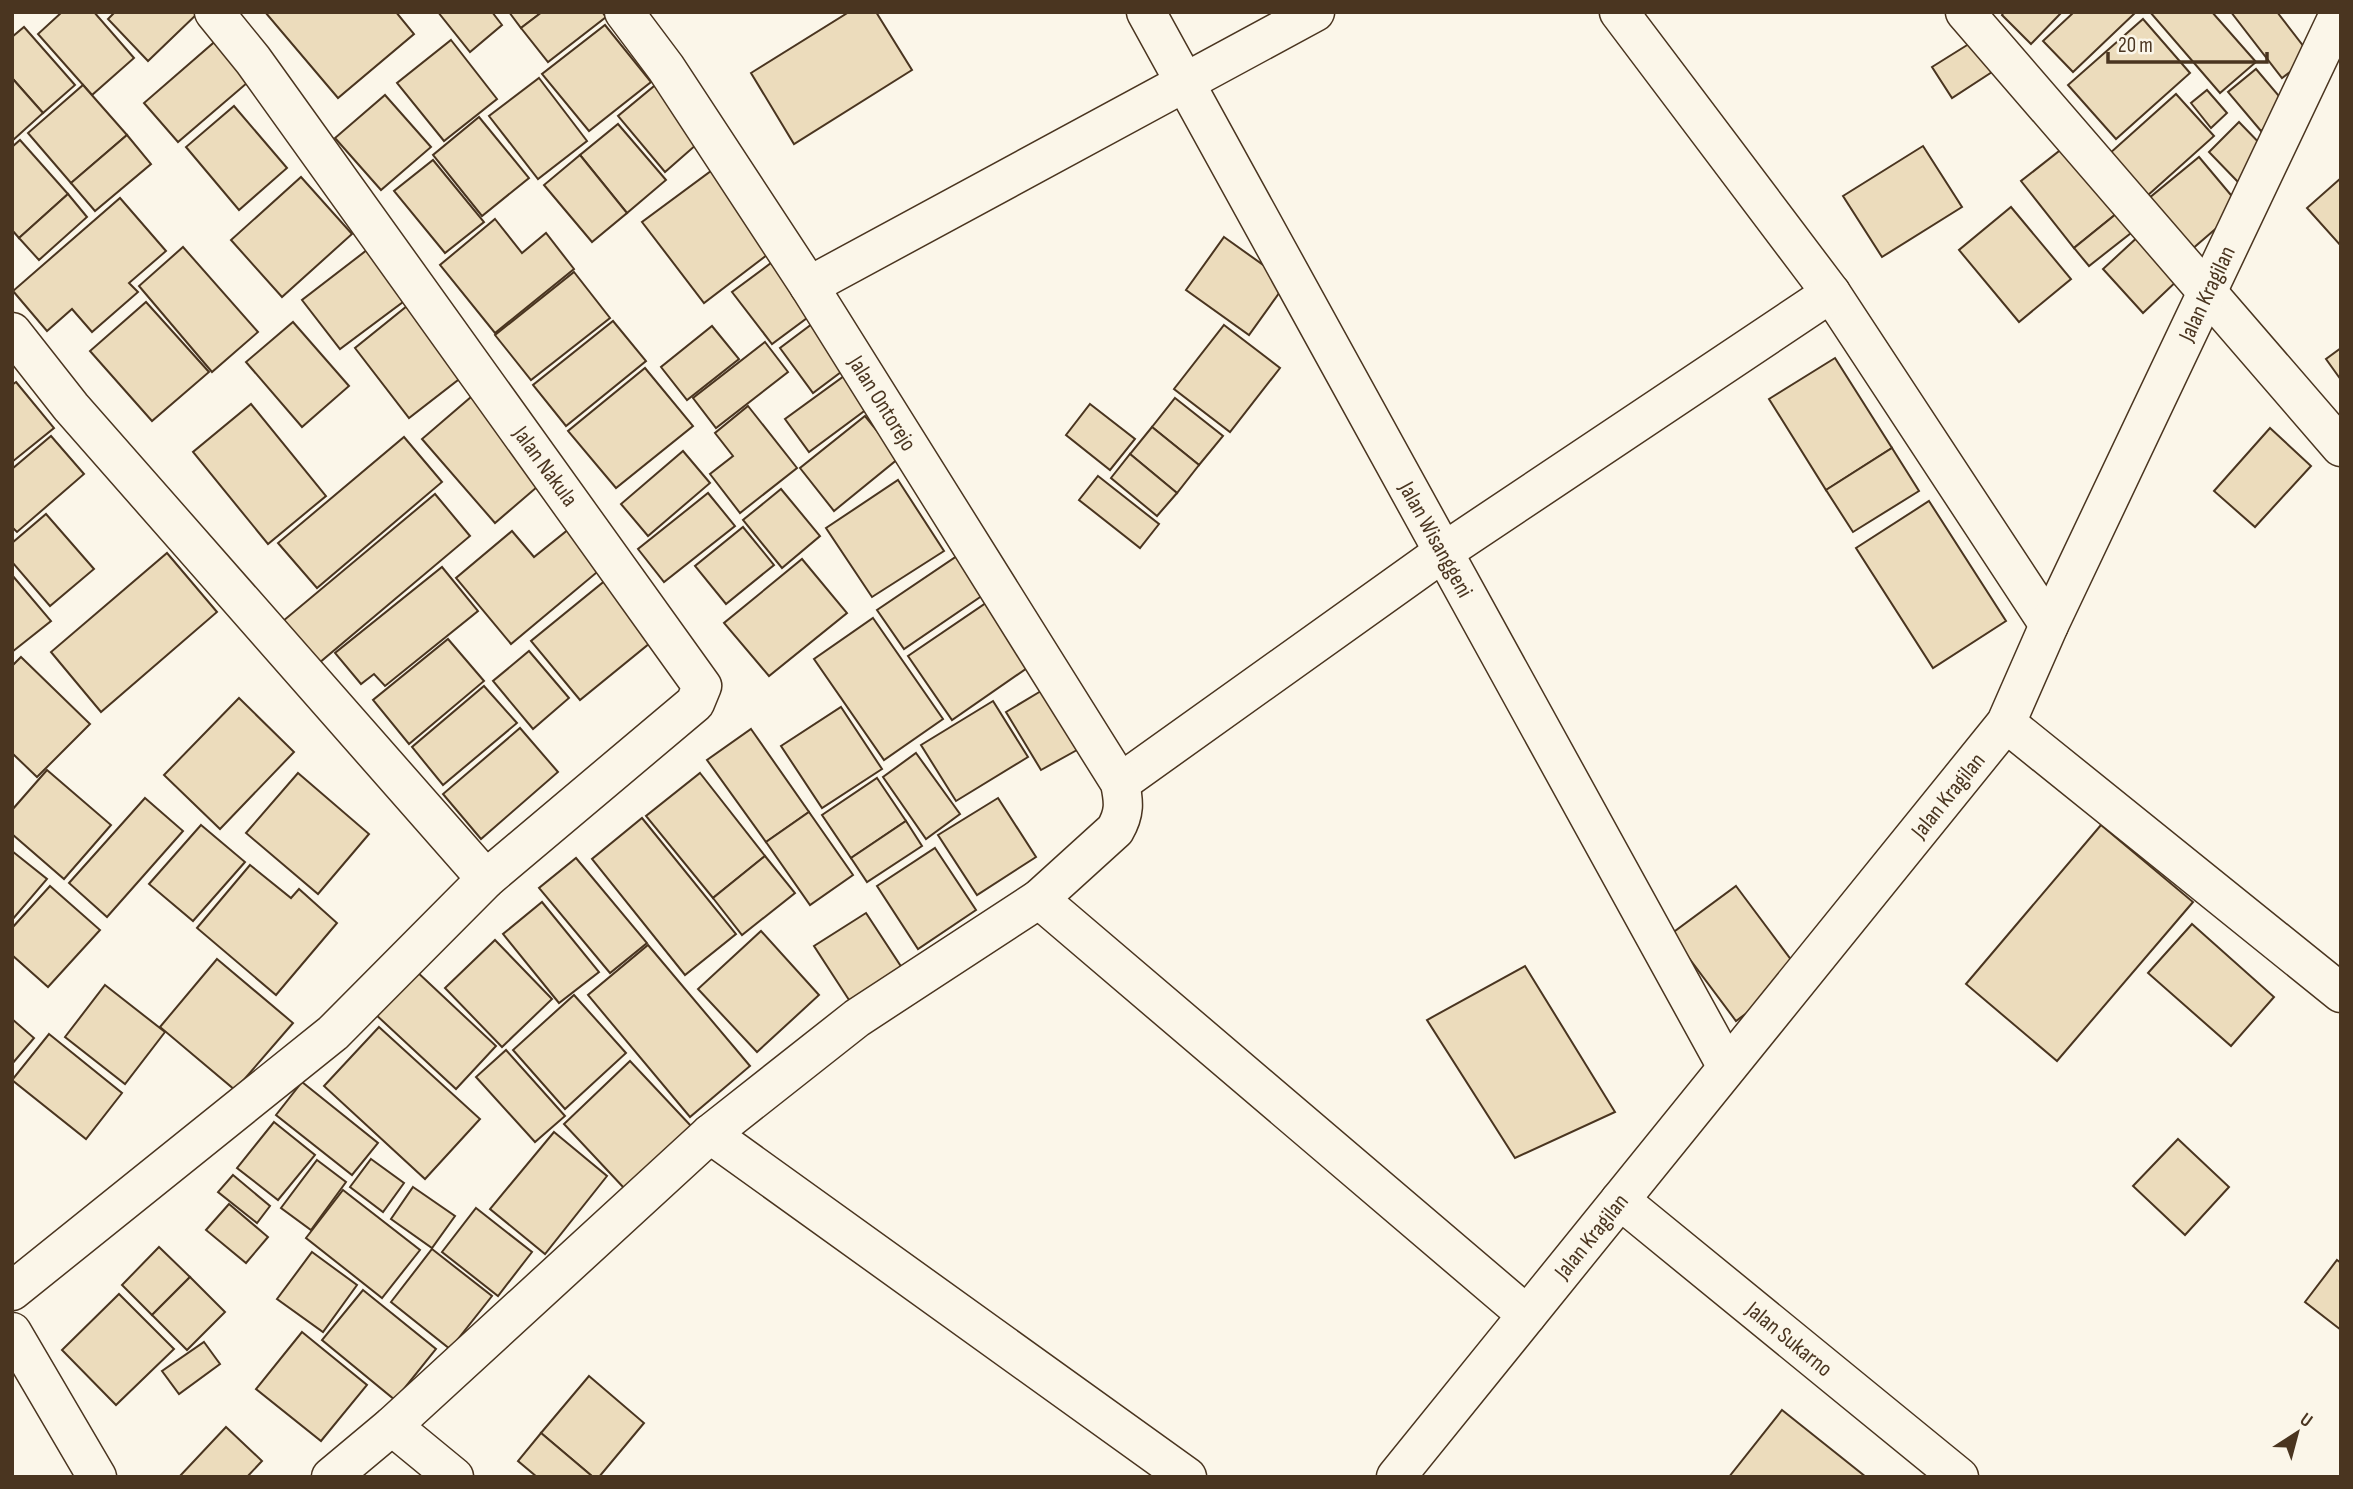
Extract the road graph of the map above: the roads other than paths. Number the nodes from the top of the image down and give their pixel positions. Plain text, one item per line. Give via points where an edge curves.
1 (214, 12) edge
2 (624, 12) edge
3 (1146, 12) edge
4 (1315, 12) edge
5 (1619, 12) edge
6 (1965, 12) edge
7 (2340, 12) edge
8 (1185, 81) junction
9 (809, 286) junction
10 (1831, 293) junction
11 (2208, 293) junction
12 (12, 332) edge
13 (2341, 447) edge
14 (1442, 554) junction
15 (2049, 625) junction
16 (2006, 723) junction
17 (1122, 793) junction
18 (486, 879) junction
19 (1039, 899) junction
20 (2341, 993) edge
21 (1727, 1068) junction
22 (710, 1134) junction
23 (1620, 1200) junction
24 (18, 1278) edge
25 (1527, 1315) junction
26 (12, 1332) edge
27 (392, 1426) junction
28 (97, 1477) edge
29 (331, 1477) edge
30 (454, 1477) edge
31 (1187, 1477) edge
32 (1396, 1477) edge
33 (1959, 1477) edge

1 - 18 street, Jalan Nakula via 702,686 695,703
2 - 9 street, Jalan Ontorejo
3 - 8 street, Jalan Wisanggeni
4 - 8 street
5 - 10 street
6 - 11 street
7 - 11 street, Jalan Kragilan
8 - 9 street
8 - 14 street, Jalan Wisanggeni
9 - 17 street, Jalan Ontorejo
10 - 14 street
10 - 15 street
11 - 13 street
11 - 15 street, Jalan Kragilan
12 - 18 street via 71,407
14 - 17 street
14 - 21 street, Jalan Wisanggeni
15 - 16 street, Jalan Kragilan
16 - 20 street
16 - 21 street, Jalan Kragilan
17 - 19 street via 1123,817 1115,830
18 - 24 street via 333,1033
19 - 22 street via 857,1018
19 - 25 street
21 - 23 street, Jalan Kragilan
22 - 27 street
22 - 31 street
23 - 25 street, Jalan Kragilan
23 - 33 street, Jalan Sukarno
25 - 32 street, Jalan Kragilan
26 - 28 street
27 - 29 street
27 - 30 street

